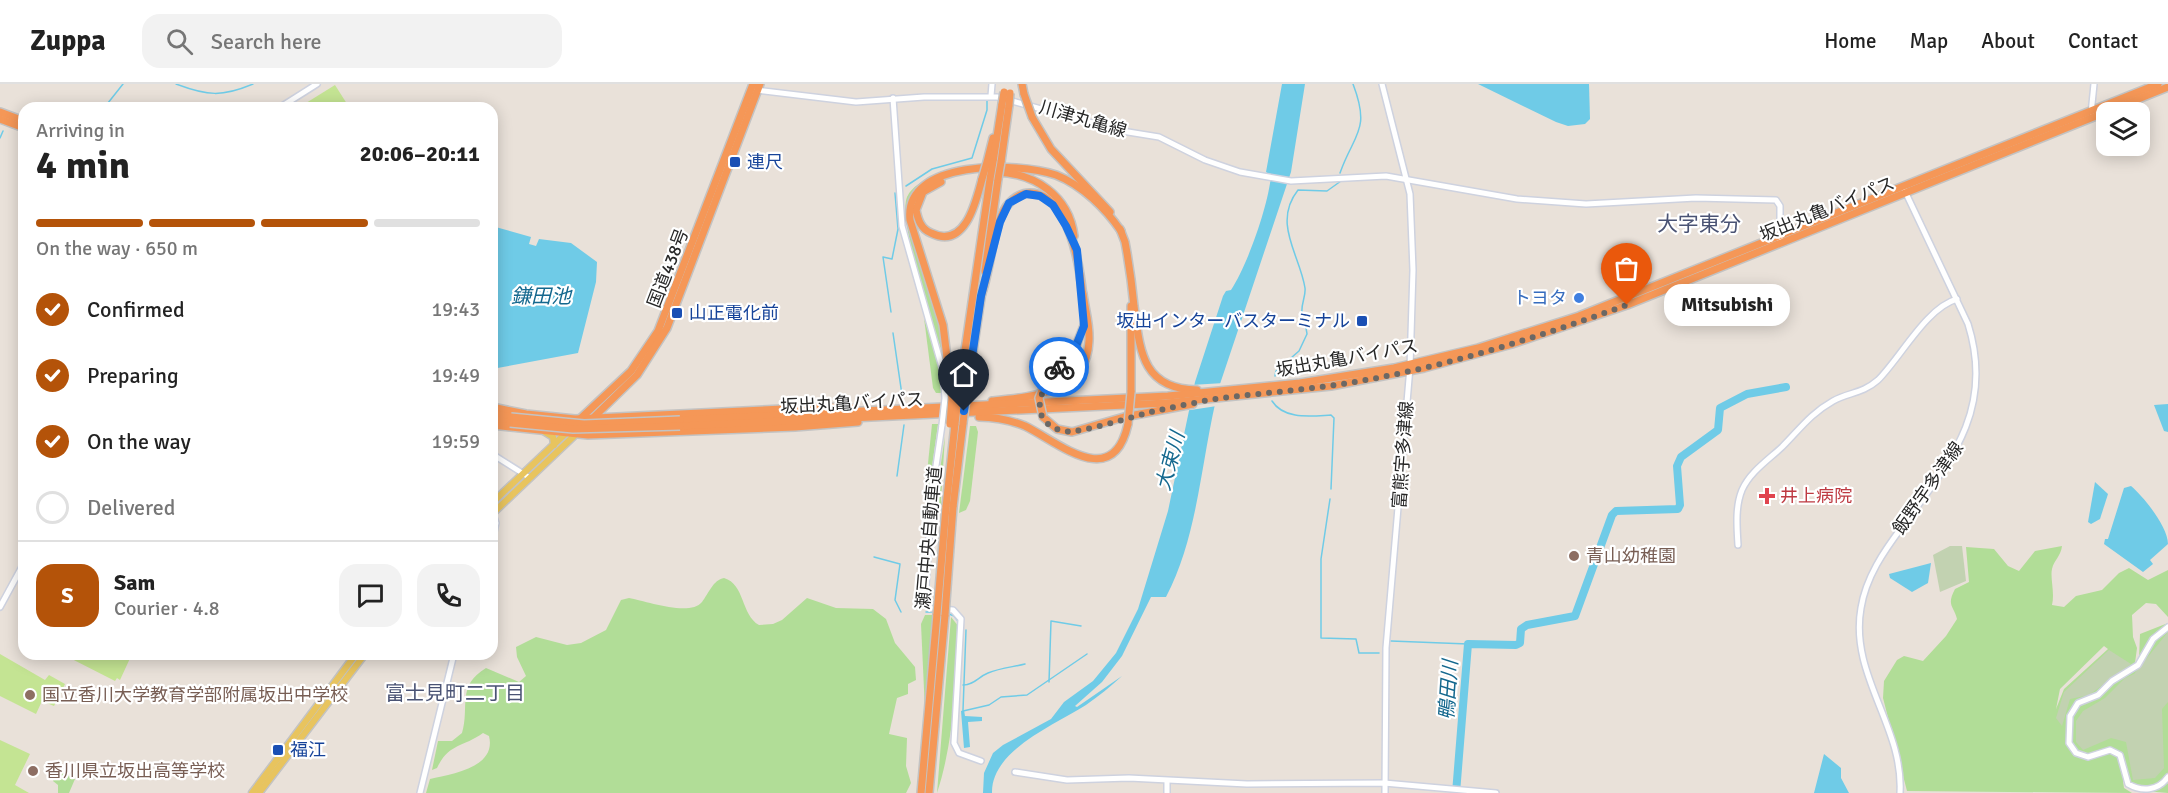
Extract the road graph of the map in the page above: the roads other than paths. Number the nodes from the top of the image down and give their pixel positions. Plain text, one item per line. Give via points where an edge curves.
1 (317, 84) edge
2 (992, 84) edge
3 (1011, 84) edge
4 (1022, 84) edge
5 (1382, 84) edge
6 (2094, 84) edge
7 (2158, 84) edge
8 (756, 87) edge
9 (2168, 87) edge
10 (1006, 90) edge
11 (991, 96) junction
12 (893, 98) junction
13 (288, 102) edge
14 (1005, 104) junction
15 (0, 112) edge
16 (2091, 114) junction
17 (0, 119) edge
18 (18, 119) edge
19 (18, 126) edge
20 (993, 162) junction
21 (990, 179) junction
22 (1407, 179) junction
23 (1905, 190) junction
24 (1122, 231) junction
25 (1780, 241) junction
26 (1077, 250) junction
27 (1132, 285) junction
28 (979, 290) junction
29 (1083, 294) junction
30 (1957, 299) junction
31 (1410, 367) junction
32 (1221, 393) junction
33 (955, 398) junction
34 (1182, 398) junction
35 (611, 401) junction
36 (1163, 403) junction
37 (498, 408) edge
38 (901, 413) junction
39 (498, 415) edge
40 (611, 417) junction
41 (580, 418) junction
42 (594, 418) junction
43 (498, 419) edge
44 (511, 420) junction
45 (953, 424) junction
46 (498, 426) edge
47 (545, 432) junction
48 (565, 434) junction
49 (576, 434) junction
50 (554, 445) junction
51 (498, 458) edge
52 (527, 475) junction
53 (498, 498) edge
54 (498, 506) edge
55 (950, 507) junction
56 (1738, 545) dead end
57 (18, 574) edge
58 (0, 607) edge
59 (941, 614) junction
60 (2168, 627) edge
61 (352, 660) edge
62 (360, 660) edge
63 (453, 660) edge
64 (981, 761) dead end
65 (1015, 772) dead end
66 (2168, 777) edge
67 (1167, 781) junction
68 (1384, 783) junction
69 (252, 793) edge
70 (259, 793) edge
71 (420, 793) edge
72 (921, 793) edge
73 (929, 793) edge
74 (1167, 793) edge
75 (1384, 793) edge
76 (1496, 793) edge
77 (1900, 793) edge

1 - 13 street
2 - 11 street
3 - 10 highway
4 - 24 highway, bridge via 1032,117 1051,149 1101,201
5 - 22 street, 富熊宇多津線
6 - 16 street
7 - 16 highway, 坂出丸亀バイパス
8 - 12 street, 川津丸亀線 via 856,102
8 - 35 highway, 国道438号 via 667,328 645,365
8 - 41 highway, 国道438号 via 658,331 631,371
9 - 16 highway, 坂出丸亀バイパス
10 - 14 highway, bridge
11 - 12 street, 川津丸亀線
11 - 22 street, 川津丸亀線 via 1122,131 1165,138 1217,165 1257,177 1291,181 1377,176
12 - 33 street via 902,226 943,371
14 - 20 highway
14 - 20 highway
15 - 18 highway
16 - 23 highway, 坂出丸亀バイパス
17 - 19 highway
20 - 21 highway, bridge
21 - 26 highway via 959,231 941,236 920,224 918,200 932,186 976,173 1012,173 1042,185 1062,203 1071,219
21 - 28 highway
22 - 25 street, 川津丸亀線 via 1495,196 1568,203 1696,198 1776,200 1780,206
22 - 31 street, 富熊宇多津線 via 1413,270
23 - 25 highway, 坂出丸亀バイパス
23 - 30 street, 飯野宇多津線
24 - 27 highway
24 - 33 highway via 1080,188 1042,171 974,169 937,178 917,190 910,220 939,307
25 - 31 highway, 坂出丸亀バイパス via 1554,325
26 - 28 highway via 1049,201 1031,193 1016,197 1001,216
26 - 29 highway
27 - 34 highway via 1143,356 1152,373
27 - 38 highway, bridge via 1128,424 1116,448 1103,457 1092,459 1069,453 1008,420
28 - 33 highway, 瀬戸中央自動車道
28 - 33 highway, 瀬戸中央自動車道
29 - 36 highway, bridge via 1082,336 1045,383 1040,398 1043,417 1057,429 1072,432
29 - 38 highway via 1088,349 1081,368 1064,385 1029,397
30 - 56 street via 1941,307 1874,383 1854,395 1834,400 1806,419 1750,478 1739,502
30 - 77 street, 飯野宇多津線 via 1975,349 1977,382 1971,417 1949,462 1883,553 1867,585 1861,609 1862,659 1893,740
31 - 32 highway, 坂出丸亀バイパス
31 - 32 highway, 坂出丸亀バイパス via 1331,386
31 - 68 street, 富熊宇多津線 via 1386,648
32 - 34 highway
32 - 34 highway
33 - 45 highway, 瀬戸中央自動車道, bridge
33 - 45 highway, bridge
34 - 36 highway
34 - 36 highway, 坂出丸亀バイパス
35 - 40 highway via 606,408
35 - 42 highway, 国道438号
36 - 38 highway, 坂出丸亀バイパス
37 - 41 highway
38 - 40 highway via 825,407
38 - 44 highway, 坂出丸亀バイパス, bridge via 680,423
38 - 49 highway via 815,426
39 - 44 highway, 坂出丸亀バイパス
40 - 42 highway
41 - 42 highway
41 - 48 highway, 国道438号
42 - 49 highway, 国道438号
43 - 44 highway, 坂出丸亀バイパス
45 - 55 highway, 瀬戸中央自動車道
45 - 55 highway, 瀬戸中央自動車道
45 - 64 street via 932,494 926,600 930,608 953,610 961,619 954,743 959,753
46 - 47 highway
47 - 48 highway
47 - 50 main road via 553,437
48 - 49 highway
48 - 50 main road
49 - 52 main road
50 - 52 main road
51 - 52 street
52 - 53 main road
52 - 54 main road
55 - 59 highway, 瀬戸中央自動車道, bridge
57 - 58 street
59 - 72 highway, 瀬戸中央自動車道
59 - 73 highway, 瀬戸中央自動車道
60 - 66 street via 2153,639 2138,665 2098,695 2078,703 2068,726 2069,743 2076,753 2088,757 2110,750 2116,752 2128,784 2137,789 2154,788
61 - 69 main road
62 - 70 main road
63 - 71 street
65 - 67 street via 1057,780
67 - 68 street
67 - 74 street
68 - 75 street, 富熊宇多津線
68 - 76 street

